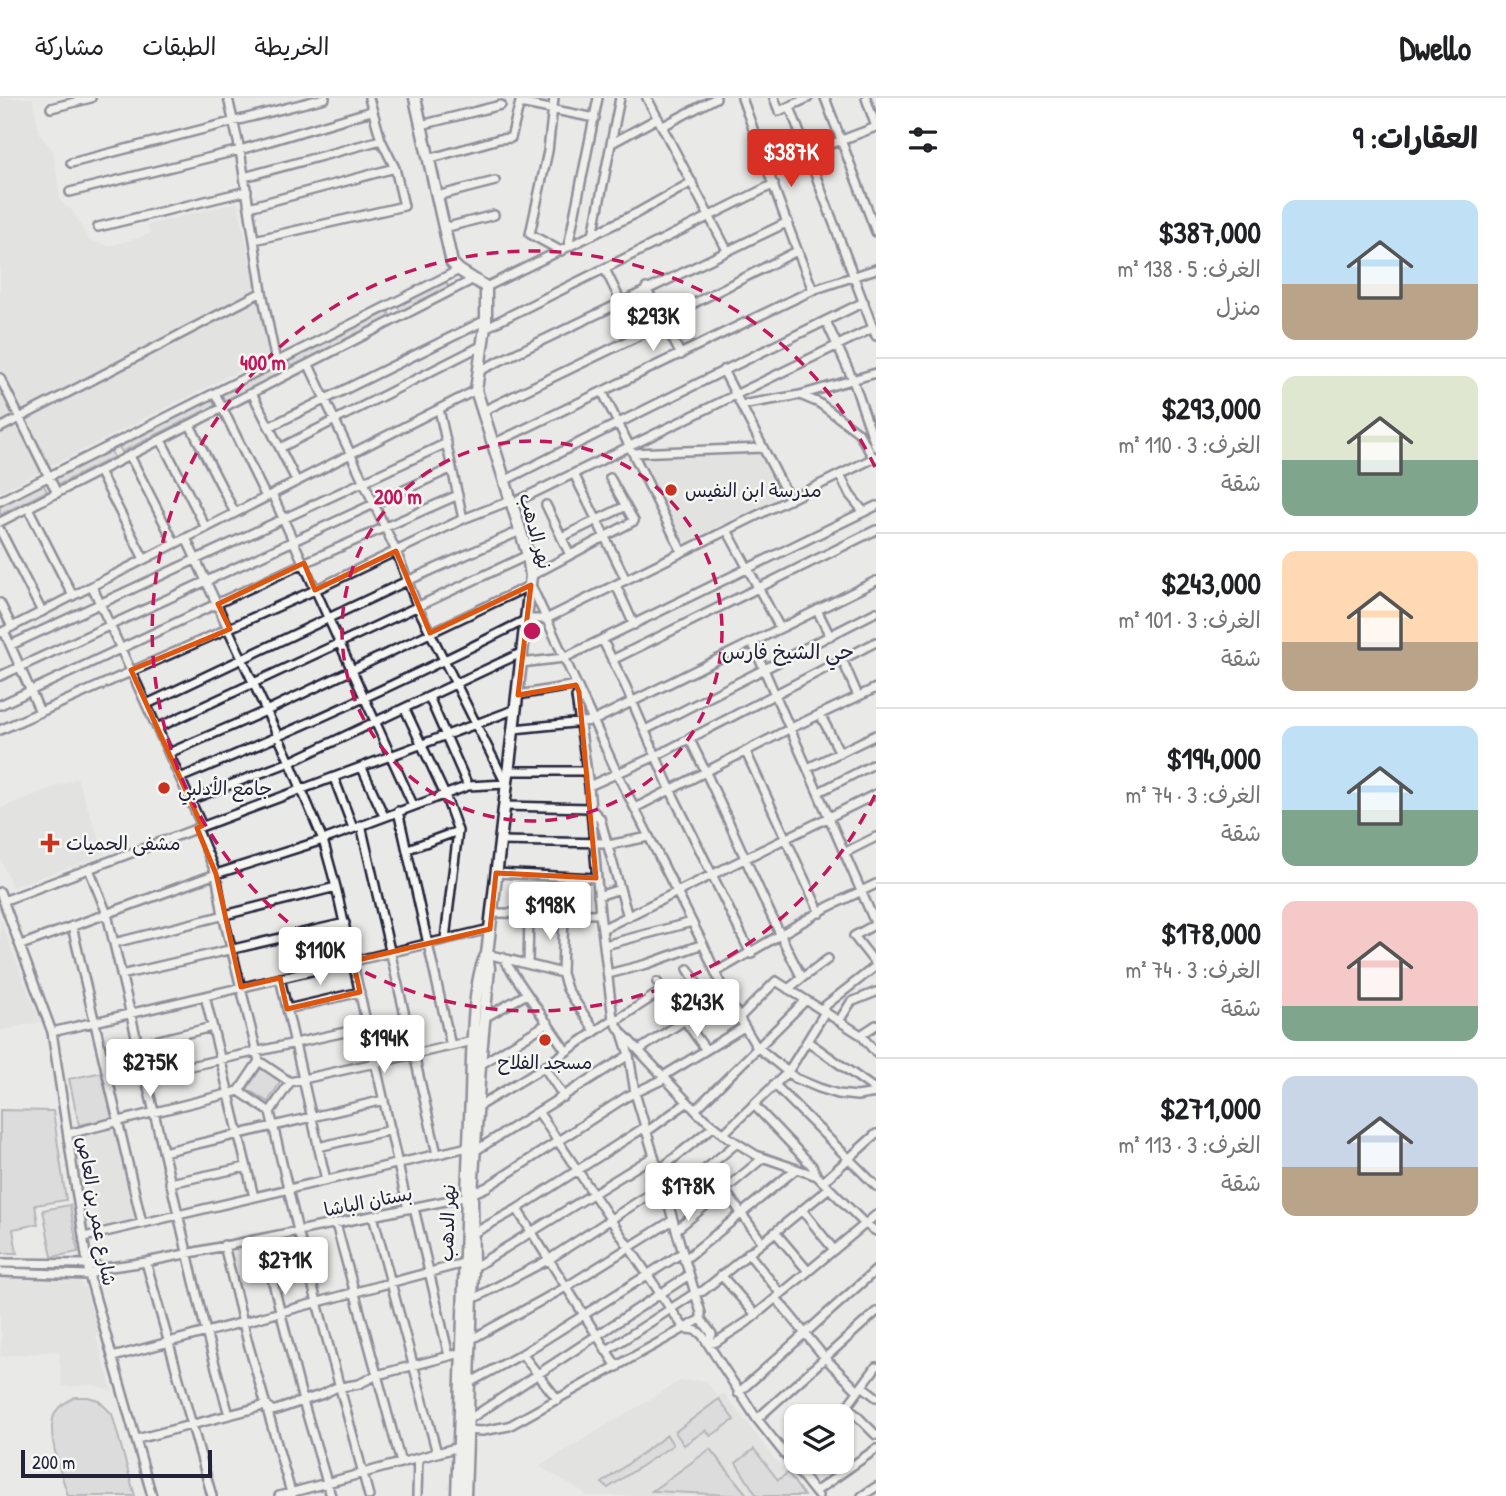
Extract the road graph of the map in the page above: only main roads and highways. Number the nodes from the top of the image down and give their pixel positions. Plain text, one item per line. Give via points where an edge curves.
1 (415, 98) edge
2 (487, 954) junction
3 (472, 1149) junction
4 (469, 1196) junction
5 (468, 1266) junction
6 (465, 1427) junction
7 (457, 1496) edge
8 (465, 1496) edge

1 - 2 main road, نهر الدهب via 452,263 486,287 476,390 528,555 531,581
2 - 3 main road, نهر الدهب
2 - 3 main road, نهر الدهب via 480,966 473,1041
3 - 4 main road, نهر الدهب
4 - 5 main road, نهر الدهب
4 - 5 main road, نهر الدهب via 472,1234
5 - 6 main road, نهر الدهب via 471,1300
5 - 6 main road, نهر الدهب via 460,1353
6 - 7 main road, نهر الدهب via 459,1447
6 - 8 main road, نهر الدهب

